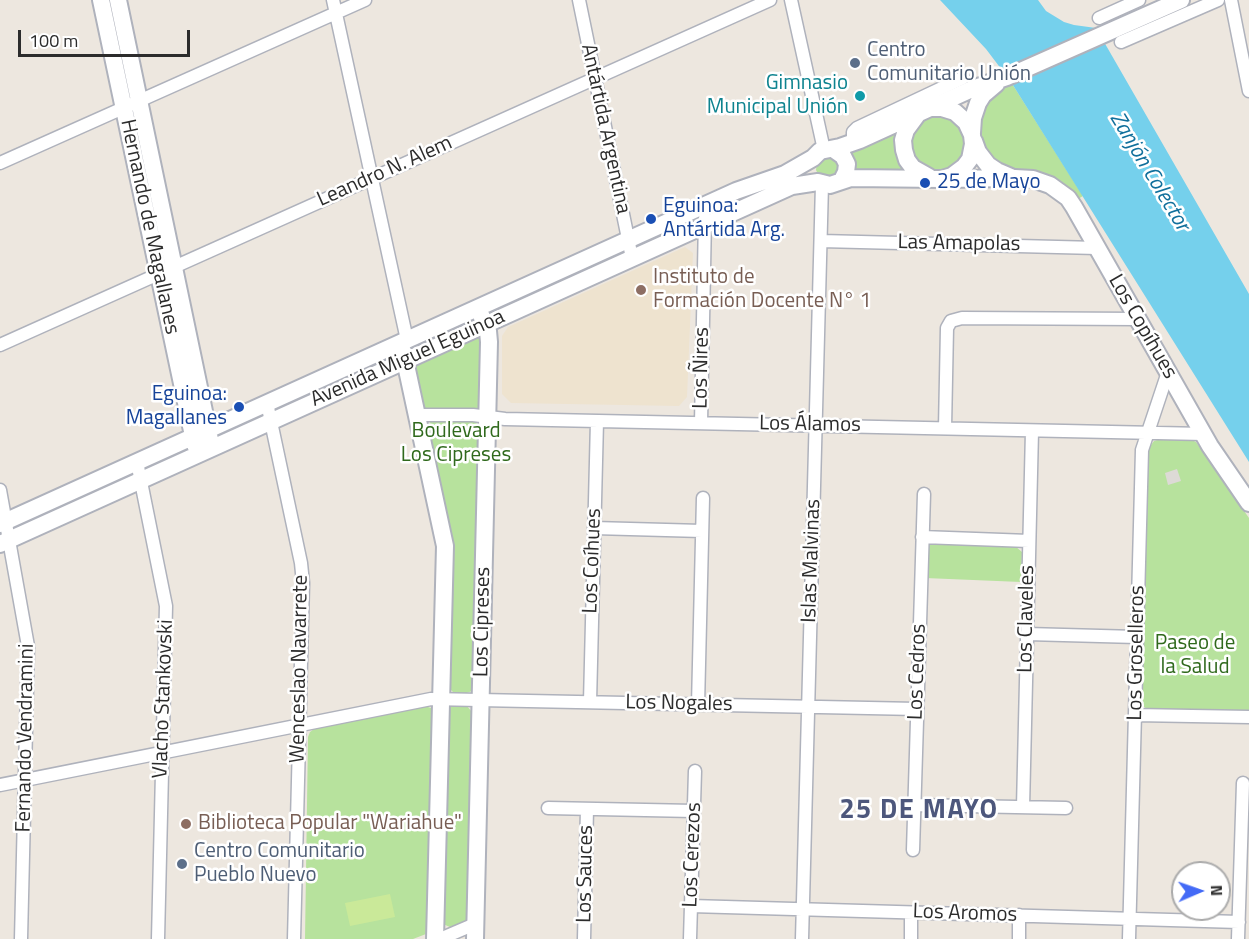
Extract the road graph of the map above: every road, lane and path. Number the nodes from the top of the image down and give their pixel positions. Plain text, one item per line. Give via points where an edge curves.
1 (101, 0) edge
2 (118, 0) edge
3 (333, 0) edge
4 (364, 0) edge
5 (579, 0) edge
6 (770, 0) edge
7 (791, 0) edge
8 (1139, 0) edge
9 (1181, 0) edge
10 (1218, 0) edge
11 (1231, 0) edge
12 (336, 13) junction
13 (1099, 27) junction
14 (1121, 42) dead end
15 (1007, 76) junction
16 (595, 78) junction
17 (963, 78) dead end
18 (1249, 91) edge
19 (139, 101) junction
20 (124, 109) junction
21 (925, 110) junction
22 (973, 137) junction
23 (854, 143) junction
24 (823, 152) junction
25 (0, 163) edge
26 (372, 178) junction
27 (1015, 178) junction
28 (939, 179) junction
29 (842, 180) junction
30 (820, 183) junction
31 (706, 204) junction
32 (705, 225) junction
33 (628, 240) junction
34 (820, 241) junction
35 (1097, 248) junction
36 (632, 258) junction
37 (166, 271) junction
38 (477, 308) junction
39 (1138, 319) junction
40 (485, 324) junction
41 (404, 341) junction
42 (0, 345) edge
43 (405, 360) junction
44 (1168, 372) junction
45 (267, 403) junction
46 (417, 415) junction
47 (487, 417) junction
48 (271, 421) junction
49 (597, 421) junction
50 (701, 423) junction
51 (816, 426) junction
52 (945, 429) junction
53 (1032, 430) junction
54 (200, 433) junction
55 (1147, 433) junction
56 (1204, 434) junction
57 (205, 451) junction
58 (137, 462) junction
59 (141, 480) junction
60 (0, 490) edge
61 (924, 494) dead end
62 (703, 498) dead end
63 (1249, 503) edge
64 (3, 523) edge
65 (594, 528) junction
66 (702, 531) junction
67 (922, 537) junction
68 (5, 541) edge
69 (1029, 541) junction
70 (1027, 634) junction
71 (1137, 637) junction
72 (441, 699) junction
73 (481, 700) junction
74 (590, 702) junction
75 (698, 705) junction
76 (808, 707) junction
77 (917, 709) junction
78 (1135, 715) junction
79 (1249, 717) edge
80 (300, 725) junction
81 (163, 753) junction
82 (695, 771) dead end
83 (25, 780) junction
84 (1243, 783) dead end
85 (0, 785) edge
86 (915, 805) junction
87 (1023, 807) junction
88 (548, 808) dead end
89 (1066, 808) dead end
90 (587, 809) junction
91 (694, 811) junction
92 (1245, 825) edge
93 (914, 850) dead end
94 (691, 906) junction
95 (803, 909) junction
96 (911, 912) junction
97 (1020, 915) junction
98 (1130, 919) junction
99 (1239, 922) junction
100 (475, 932) edge
101 (21, 939) edge
102 (158, 939) edge
103 (294, 939) edge
104 (437, 939) edge
105 (584, 939) edge
106 (690, 939) edge
107 (802, 939) edge
108 (911, 939) edge
109 (1019, 939) edge
110 (1130, 939) edge
111 (1238, 939) edge

1 - 20 main road, Hernando de Magallanes
2 - 19 main road, Hernando de Magallanes
3 - 12 street
4 - 12 street
5 - 16 street, Antártida Argentina
6 - 16 street, Leandro N. Alem
7 - 24 street
8 - 13 street
9 - 13 main road
10 - 14 street
11 - 18 street
12 - 19 street
12 - 26 street
13 - 15 main road
15 - 21 main road, Avenida Miguel Eguinoa
15 - 22 main road via 980,99 973,118
16 - 26 street, Leandro N. Alem
16 - 33 street, Antártida Argentina
17 - 23 street via 857,128 853,132
19 - 20 street
19 - 37 main road, Hernando de Magallanes
20 - 25 street
20 - 37 main road, Hernando de Magallanes
21 - 22 main road via 942,108 955,112 966,122
21 - 23 main road, Avenida Miguel Eguinoa
21 - 28 main road, Avenida Miguel Eguinoa via 908,125 904,150 913,168 926,177
22 - 27 main road, Los Copíhues via 988,165
22 - 28 main road via 967,163 956,173
23 - 24 main road, Avenida Miguel Eguinoa
24 - 29 main road via 840,153 845,160 847,168
24 - 30 main road via 811,171
24 - 31 main road, Avenida Miguel Eguinoa via 785,174
26 - 37 street, Leandro N. Alem
26 - 41 street
27 - 28 main road, Los Copíhues
27 - 35 main road, Los Copíhues via 1039,181 1060,191 1074,207
28 - 29 main road, Avenida Miguel Eguinoa
29 - 30 main road, Avenida Miguel Eguinoa via 830,185
30 - 32 main road, Avenida Miguel Eguinoa via 792,186
30 - 34 street, Islas Malvinas
31 - 32 street, Los Ñires
31 - 33 main road, Avenida Miguel Eguinoa
32 - 36 main road, Avenida Miguel Eguinoa
32 - 50 street, Los Ñires
33 - 36 street, Antártida Argentina
33 - 38 main road, Avenida Miguel Eguinoa
34 - 35 street, Las Amapolas
34 - 51 street, Islas Malvinas
35 - 39 main road, Los Copíhues
36 - 40 main road, Avenida Miguel Eguinoa
37 - 42 street, Leandro N. Alem
37 - 54 main road, Hernando de Magallanes
38 - 40 main road, Los Cipreses
38 - 41 main road, Avenida Miguel Eguinoa
39 - 44 main road, Los Copíhues
39 - 52 street via 951,321 947,332
40 - 43 main road, Avenida Miguel Eguinoa
40 - 47 main road, Los Cipreses via 489,342
41 - 43 main road, Los Cipreses
41 - 45 main road, Avenida Miguel Eguinoa
43 - 46 main road, Los Cipreses
43 - 48 main road, Avenida Miguel Eguinoa
44 - 55 street, Los Groselleros
44 - 56 main road, Los Copíhues
45 - 48 street, Wenceslao Navarrete
45 - 54 main road, Avenida Miguel Eguinoa
46 - 47 street, Los Álamos
46 - 72 main road, Los Cipreses via 445,546
47 - 49 street, Los Álamos
47 - 73 main road, Los Cipreses
48 - 57 main road, Avenida Miguel Eguinoa
48 - 80 street, Wenceslao Navarrete via 303,576
49 - 50 street, Los Álamos
49 - 65 street, Los Coíhues
50 - 51 street, Los Álamos
51 - 52 street, Los Álamos
51 - 76 street, Islas Malvinas
52 - 53 street, Los Álamos
53 - 55 street, Los Álamos
53 - 69 street, Los Claveles
54 - 57 main road, Hernando de Magallanes
54 - 58 main road, Avenida Miguel Eguinoa
55 - 56 street, Los Álamos
55 - 71 street, Los Groselleros via 1142,459
56 - 63 main road, Los Copíhues
57 - 59 main road, Avenida Miguel Eguinoa
58 - 59 street, Vlacho Stankovski
58 - 64 main road, Avenida Miguel Eguinoa
59 - 68 main road, Avenida Miguel Eguinoa
59 - 81 street, Vlacho Stankovski via 166,606
60 - 64 street, Fernando Vendramini
61 - 67 street, Los Cedros
62 - 66 street
64 - 68 street, Fernando Vendramini
65 - 66 street
65 - 74 street, Los Coíhues
66 - 75 street
67 - 69 street
67 - 77 street, Los Cedros
68 - 83 street, Fernando Vendramini via 28,639
69 - 70 street, Los Claveles
70 - 71 street
70 - 87 street, Los Claveles
71 - 78 street, Los Groselleros
72 - 73 street, Los Nogales
72 - 80 street, Los Nogales
72 - 104 main road, Los Cipreses
73 - 74 street, Los Nogales
73 - 100 main road, Los Cipreses
74 - 75 street, Los Nogales
75 - 76 street, Los Nogales
76 - 77 street, Los Nogales
76 - 95 street, Islas Malvinas
77 - 86 street, Los Cedros
78 - 79 street
78 - 98 street, Los Groselleros
80 - 81 street, Los Nogales
80 - 103 street, Wenceslao Navarrete
81 - 83 street, Los Nogales
81 - 102 street, Vlacho Stankovski
82 - 91 street, Los Cerezos
83 - 85 street, Los Nogales
83 - 101 street, Fernando Vendramini
84 - 92 street
86 - 87 street
86 - 93 street, Los Cedros
87 - 89 street
88 - 90 street
90 - 91 street
90 - 105 street, Los Sauces
91 - 94 street, Los Cerezos
92 - 99 street
94 - 95 street, Los Aromos
94 - 106 street, Los Cerezos
95 - 96 street, Los Aromos
95 - 107 street, Islas Malvinas
96 - 97 street, Los Aromos
96 - 108 street
97 - 98 street, Los Aromos
97 - 109 street
98 - 99 street, Los Aromos
98 - 110 street, Los Groselleros
99 - 111 street
100 - 104 street

